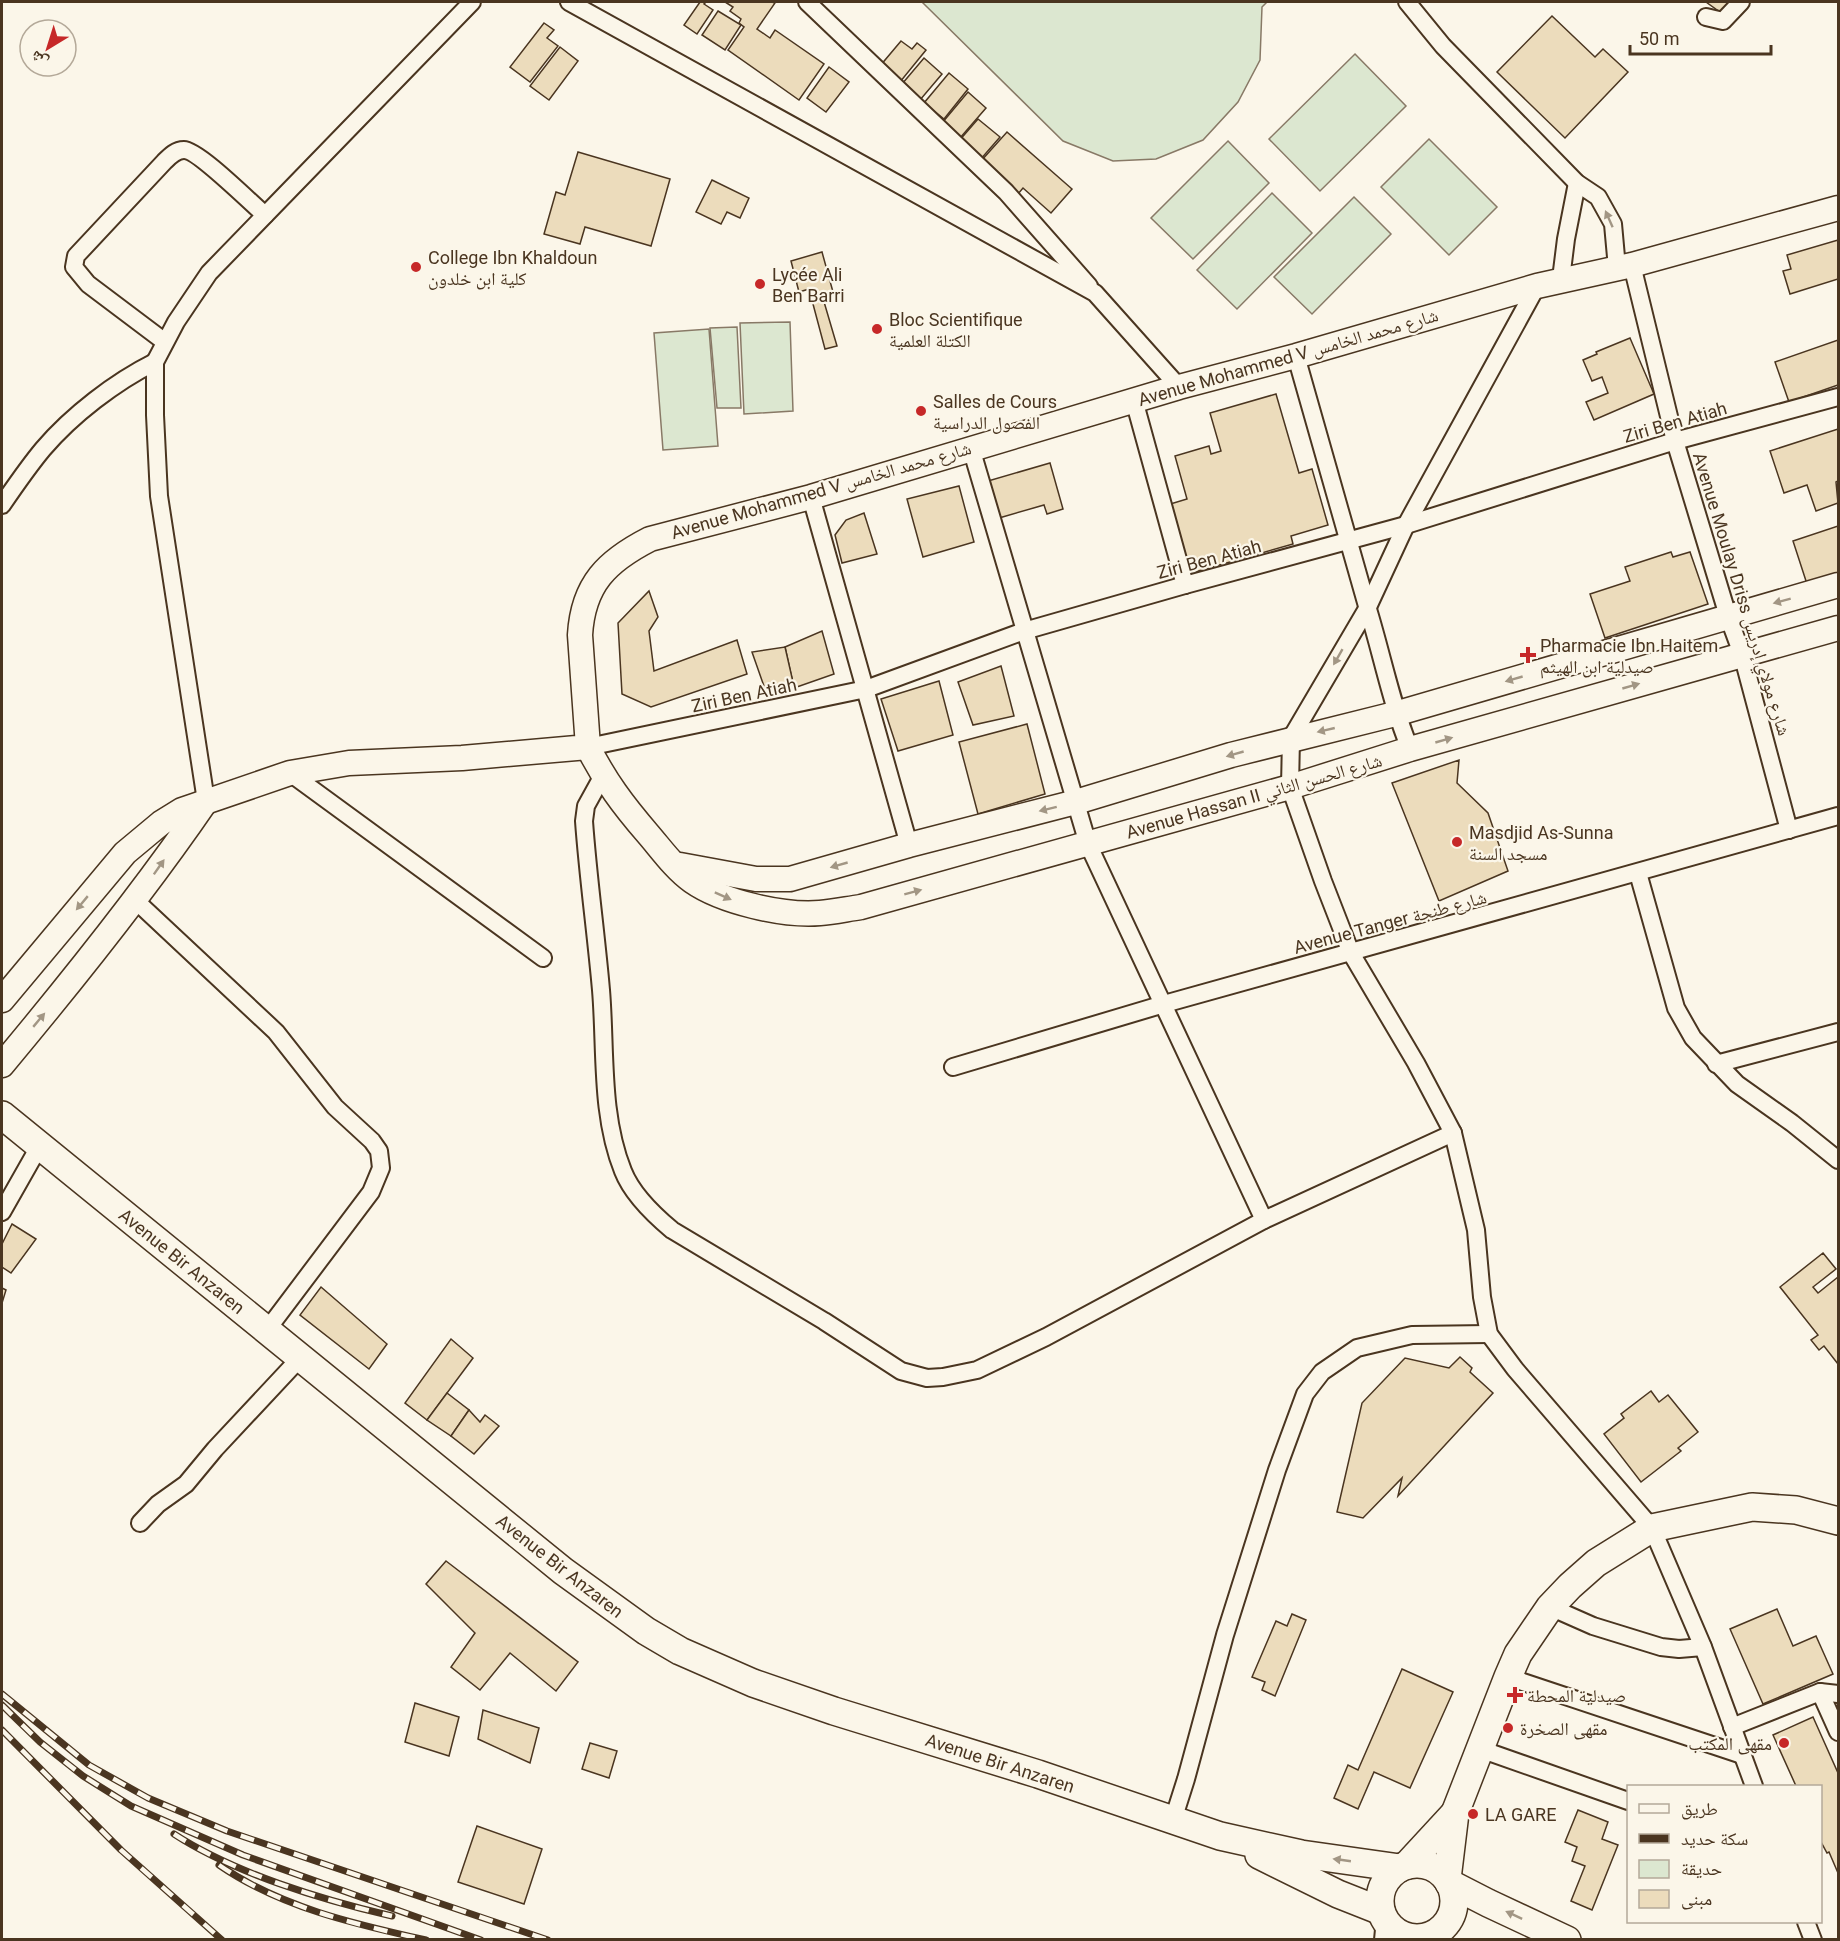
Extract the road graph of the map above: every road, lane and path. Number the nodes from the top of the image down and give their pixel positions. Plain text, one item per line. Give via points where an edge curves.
1 (472, 2) edge
2 (569, 2) edge
3 (807, 2) edge
4 (1407, 2) edge
5 (1741, 2) edge
6 (1706, 17) dead end
7 (1577, 183) junction
8 (1839, 208) edge
9 (266, 216) junction
10 (1624, 266) junction
11 (1562, 279) junction
12 (1537, 286) junction
13 (1095, 293) junction
14 (165, 342) junction
15 (1296, 356) junction
16 (155, 362) junction
17 (1179, 387) junction
18 (1839, 397) edge
19 (1134, 400) junction
20 (1675, 441) junction
21 (970, 448) junction
22 (811, 497) junction
23 (2, 505) edge
24 (1406, 525) junction
25 (1347, 541) junction
26 (1185, 585) junction
27 (1839, 585) edge
28 (1368, 607) junction
29 (1728, 616) junction
30 (1839, 628) edge
31 (1024, 631) junction
32 (1742, 654) junction
33 (866, 689) junction
34 (1395, 714) junction
35 (1291, 738) junction
36 (588, 747) junction
37 (1410, 749) junction
38 (290, 773) junction
39 (602, 777) junction
40 (1290, 788) junction
41 (206, 801) junction
42 (1076, 802) junction
43 (1839, 816) edge
44 (1789, 830) junction
45 (1088, 844) junction
46 (909, 845) junction
47 (674, 864) junction
48 (1638, 873) junction
49 (135, 900) junction
50 (1351, 953) junction
51 (543, 958) dead end
52 (2, 1000) edge
53 (1164, 1004) junction
54 (1839, 1032) edge
55 (1716, 1064) junction
56 (2, 1065) edge
57 (952, 1067) dead end
58 (2, 1115) edge
59 (1453, 1134) junction
60 (40, 1145) junction
61 (1839, 1160) edge
62 (2, 1212) edge
63 (1264, 1220) junction
64 (267, 1330) junction
65 (1489, 1334) junction
66 (301, 1357) junction
67 (1839, 1521) edge
68 (140, 1523) dead end
69 (1652, 1528) junction
70 (1550, 1607) junction
71 (1703, 1647) junction
72 (1508, 1677) junction
73 (1820, 1692) junction
74 (1839, 1694) edge
75 (1732, 1726) junction
76 (1839, 1732) edge
77 (1480, 1749) junction
78 (1742, 1755) junction
79 (1754, 1785) edge
80 (1627, 1800) edge
81 (1455, 1813) junction
82 (1173, 1820) junction
83 (1220, 1836) junction
84 (1403, 1866) junction
85 (1448, 1881) junction
86 (1383, 1923) edge
87 (1806, 1923) edge
88 (1426, 1937) edge
89 (1461, 1940) edge
90 (1567, 1940) edge
91 (1813, 1940) edge

1 - 9 street
2 - 13 street
3 - 13 street via 1006,192
4 - 7 street, Avenue Moulay Driss شارع مولاي إدريس via 1443,46
5 - 6 street via 1723,21
10 -> 7 street, Avenue Moulay Driss شارع مولاي إدريس via 1613,224 1598,197
7 - 11 street
8 - 10 street, Avenue Mohammed V شارع محمد الخامس
9 - 14 street via 209,273
9 - 14 street via 199,157 178,151 76,256 76,272 88,284
10 - 11 street, Avenue Mohammed V شارع محمد الخامس
10 - 20 street, Avenue Moulay Driss شارع مولاي إدريس
11 - 12 street, Avenue Mohammed V شارع محمد الخامس
12 - 15 street, Avenue Mohammed V شارع محمد الخامس
12 - 24 street
13 - 17 street
14 - 16 street
15 - 17 street, Avenue Mohammed V شارع محمد الخامس
15 - 25 street
16 - 23 street via 86,407 44,448
16 - 41 street via 159,496
17 - 19 street, Avenue Mohammed V شارع محمد الخامس
18 - 20 street, Ziri Ben Atiah
19 - 21 street, Avenue Mohammed V شارع محمد الخامس
19 - 26 street
20 - 24 street, Ziri Ben Atiah
20 - 29 street, Avenue Moulay Driss شارع مولاي إدريس
21 - 22 street, Avenue Mohammed V شارع محمد الخامس
21 - 31 street
22 - 33 street
22 - 36 street, Avenue Mohammed V شارع محمد الخامس via 650,539 626,552 599,576 588,592 581,617
24 - 25 street, Ziri Ben Atiah
24 - 28 street
25 - 26 street, Ziri Ben Atiah
25 - 28 street
26 - 31 street, Ziri Ben Atiah
27 -> 29 street
28 - 34 street
28 -> 35 street
29 - 32 street, Avenue Moulay Driss شارع مولاي إدريس
29 -> 34 street
30 - 32 street, Avenue Hassan II شارع الحسن الثاني
31 - 33 street, Ziri Ben Atiah
31 - 42 street
37 -> 32 street, Avenue Hassan II شارع الحسن الثاني
32 - 44 street, Avenue Moulay Driss شارع مولاي إدريس
33 - 36 street, Ziri Ben Atiah
33 - 46 street
34 -> 35 street
34 - 37 street
35 - 40 street
35 -> 42 street
36 - 38 street via 350,763
36 - 39 street, Avenue Hassan II شارع الحسن الثاني
37 - 40 street, Avenue Hassan II شارع الحسن الثاني
38 - 41 street
38 - 51 street
39 - 47 street, Avenue Hassan II شارع الحسن الثاني
39 - 63 street via 586,806 584,821 612,1136 624,1173 653,1214 672,1230 901,1371 927,1378 977,1370
40 - 45 street, Avenue Hassan II شارع الحسن الثاني
40 - 50 street
49 -> 41 street
41 -> 52 street via 171,816 124,853
42 - 45 street
42 -> 46 street
43 - 44 street, Avenue Tanger شارع طنجة
44 - 48 street, Avenue Tanger شارع طنجة
47 -> 45 street, Avenue Hassan II شارع الحسن الثاني via 692,881 732,900 770,910 819,914 861,907
45 - 53 street
46 -> 47 street via 790,879 756,879
48 - 50 street, Avenue Tanger شارع طنجة
48 - 55 street via 1676,1008 1693,1038
56 -> 49 street
49 - 64 street via 276,1032 335,1107 379,1151 381,1168 371,1192
50 - 53 street, Avenue Tanger شارع طنجة
50 - 59 street
53 - 57 street, Avenue Tanger شارع طنجة
53 - 63 street
54 - 55 street
55 - 61 street
58 - 60 main road, Avenue Bir Anzaren
59 - 63 street
59 - 65 street via 1476,1230
60 - 62 street
60 - 64 main road, Avenue Bir Anzaren
64 - 66 main road, Avenue Bir Anzaren
65 - 69 street
65 - 82 street via 1412,1335 1357,1348 1323,1372 1305,1394 1276,1470
66 - 68 street via 186,1484
66 - 82 main road, Avenue Bir Anzaren via 563,1571 680,1651 753,1683 834,1711
67 - 69 main road via 1796,1510 1752,1507
69 - 70 main road via 1596,1563
69 - 71 street
70 - 71 street via 1593,1626 1661,1647
70 - 72 main road via 1518,1654
71 - 75 street
72 - 77 main road
72 - 78 street
73 - 74 street
73 - 75 street
73 - 76 street
75 - 78 street
77 - 80 street
77 - 81 main road
78 - 79 street
81 - 84 main road
81 - 85 main road
82 - 83 main road, Avenue Bir Anzaren
84 -> 83 main road, Avenue Bir Anzaren via 1301,1854
83 - 86 main road, Avenue Bir Anzaren via 1338,1894
84 - 85 main road via 1429,1866
84 - 86 main road via 1381,1891
85 - 88 main road via 1453,1895 1451,1913 1442,1928
90 -> 85 main road
86 - 88 main road via 1410,1937
87 - 91 street
88 - 89 main road

